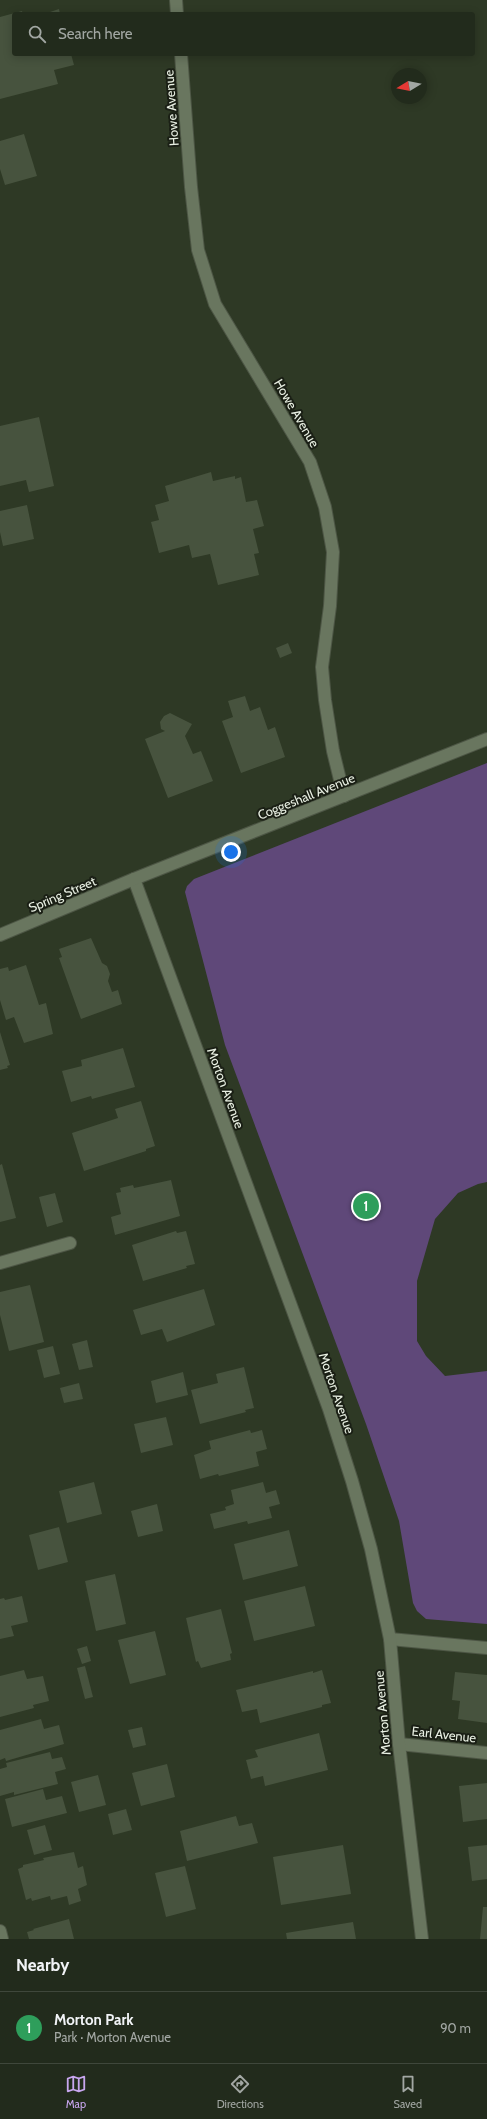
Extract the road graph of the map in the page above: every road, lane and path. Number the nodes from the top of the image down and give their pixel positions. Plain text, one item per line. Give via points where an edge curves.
1 (176, 0) edge
2 (177, 12) edge
3 (181, 56) edge
4 (487, 739) edge
5 (344, 796) junction
6 (134, 879) junction
7 (0, 935) edge
8 (70, 1243) dead end
9 (0, 1263) edge
10 (390, 1639) junction
11 (487, 1648) edge
12 (399, 1744) junction
13 (487, 1753) edge
14 (0, 1931) edge
15 (2, 1939) edge
16 (422, 1939) edge

1 - 2 street
3 - 5 street, Howe Avenue via 191,187 200,257 215,304 310,462 325,507 333,552 330,606 322,667 333,751
4 - 5 street, Coggeshall Avenue
5 - 6 street, Coggeshall Avenue
6 - 7 street, Spring Street
6 - 10 street, Morton Avenue via 329,1409 371,1548
8 - 9 street
10 - 11 street
10 - 12 street, Morton Avenue
12 - 13 street, Earl Avenue
12 - 16 street, Morton Avenue
14 - 15 street

